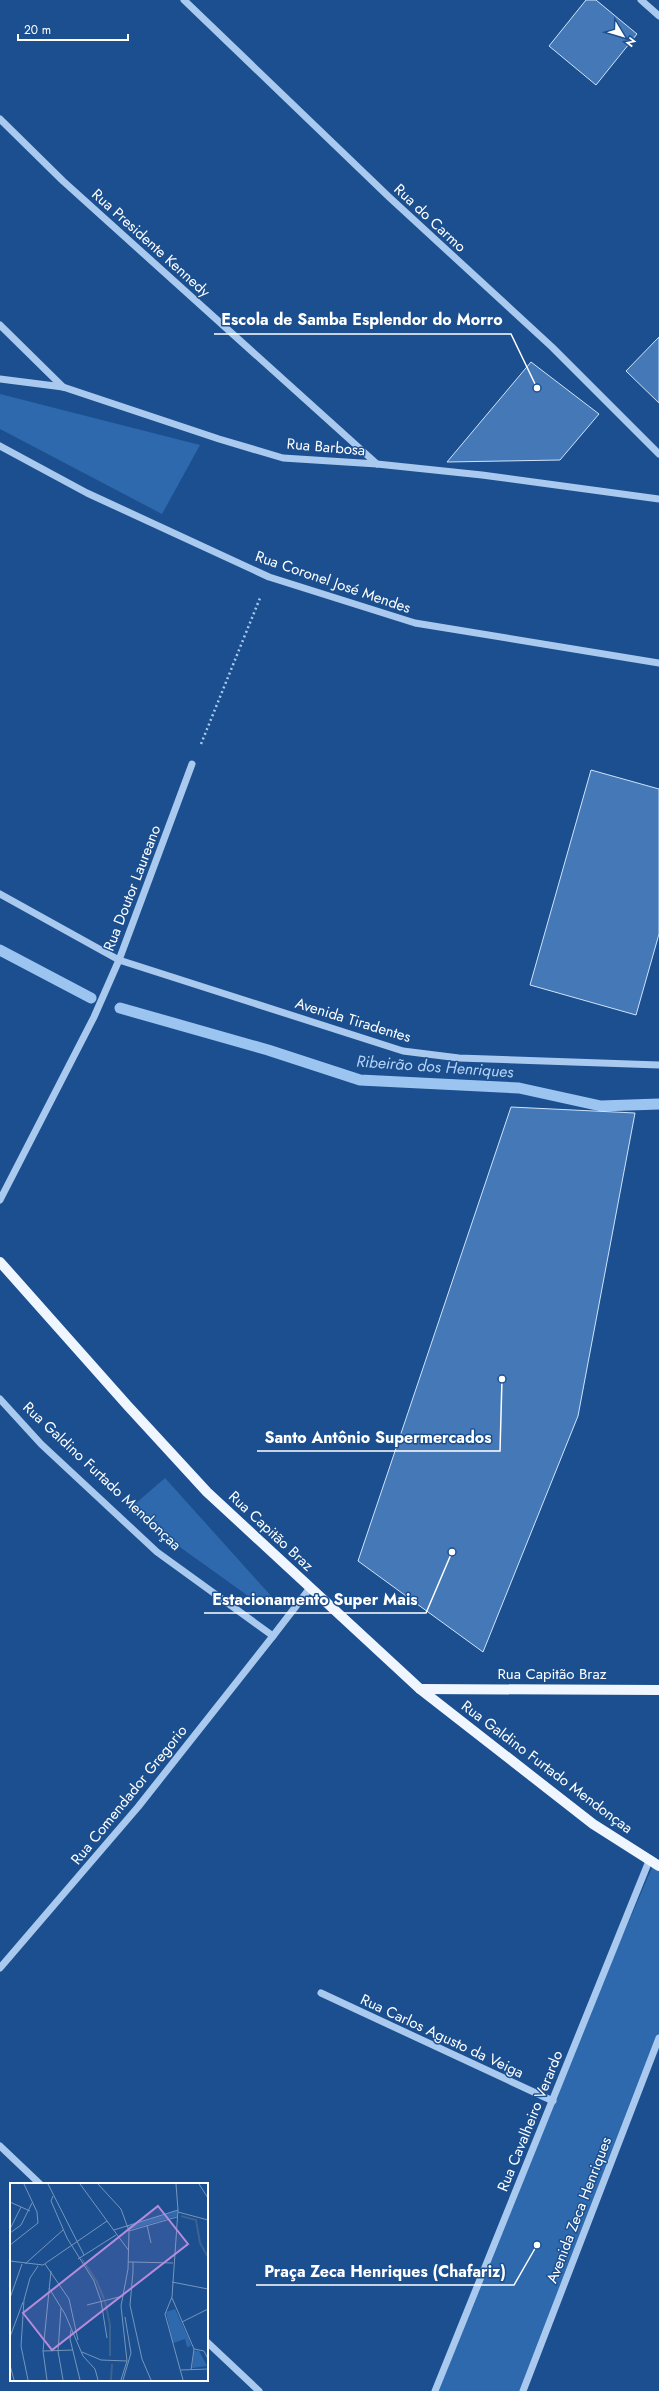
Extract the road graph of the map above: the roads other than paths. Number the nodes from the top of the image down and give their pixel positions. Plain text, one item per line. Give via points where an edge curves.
1 (184, 0) edge
2 (641, 0) edge
3 (659, 16) edge
4 (0, 119) edge
5 (0, 325) edge
6 (0, 380) edge
7 (63, 387) junction
8 (0, 446) edge
9 (659, 454) edge
10 (377, 464) junction
11 (659, 499) edge
12 (659, 663) edge
13 (192, 764) road end
14 (0, 894) edge
15 (119, 960) junction
16 (659, 1065) edge
17 (0, 1200) edge
18 (0, 1262) edge
19 (0, 1399) edge
20 (310, 1588) junction
21 (273, 1636) junction
22 (420, 1689) junction
23 (659, 1690) edge
24 (649, 1861) junction
25 (659, 1866) edge
26 (0, 1968) edge
27 (321, 1993) dead end
28 (659, 2038) edge
29 (553, 2101) junction
30 (0, 2146) edge
31 (39, 2183) edge
32 (208, 2343) edge
33 (259, 2391) edge
34 (436, 2391) edge
35 (523, 2391) edge

1 - 9 street, Rua do Carmo via 389,197 552,347
2 - 3 street
4 - 10 street, Rua Presidente Kennedy via 63,181
5 - 7 street
6 - 7 street, Rua Barbosa
7 - 10 street, Rua Barbosa via 283,458
8 - 12 street, Rua Coronel José Mendes via 87,493 269,577 415,623
10 - 11 street, Rua Barbosa via 482,475
13 - 15 street, Rua Doutor Laureano
14 - 15 street, Avenida Tiradentes
15 - 16 street, Avenida Tiradentes via 403,1051 459,1058
15 - 17 street, Rua Doutor Laureano via 94,1017
18 - 20 main road, Rua Capitão Braz via 207,1492
19 - 21 street, Rua Galdino Furtado Mendonçaa via 41,1444 157,1552
20 - 21 street
20 - 22 main road, Rua Capitão Braz
21 - 26 street, Rua Comendador Gregorio via 138,1807
22 - 23 main road, Rua Capitão Braz
22 - 24 main road, Rua Galdino Furtado Mendonçaa via 593,1824
24 - 25 main road, Rua Galdino Furtado Mendonçaa
24 - 29 street, Rua Cavalheiro Verardo
27 - 29 street, Rua Carlos Agusto da Veiga
28 - 35 street, Avenida Zeca Henriques
29 - 34 street, Rua Cavalheiro Verardo
30 - 31 street
32 - 33 street

